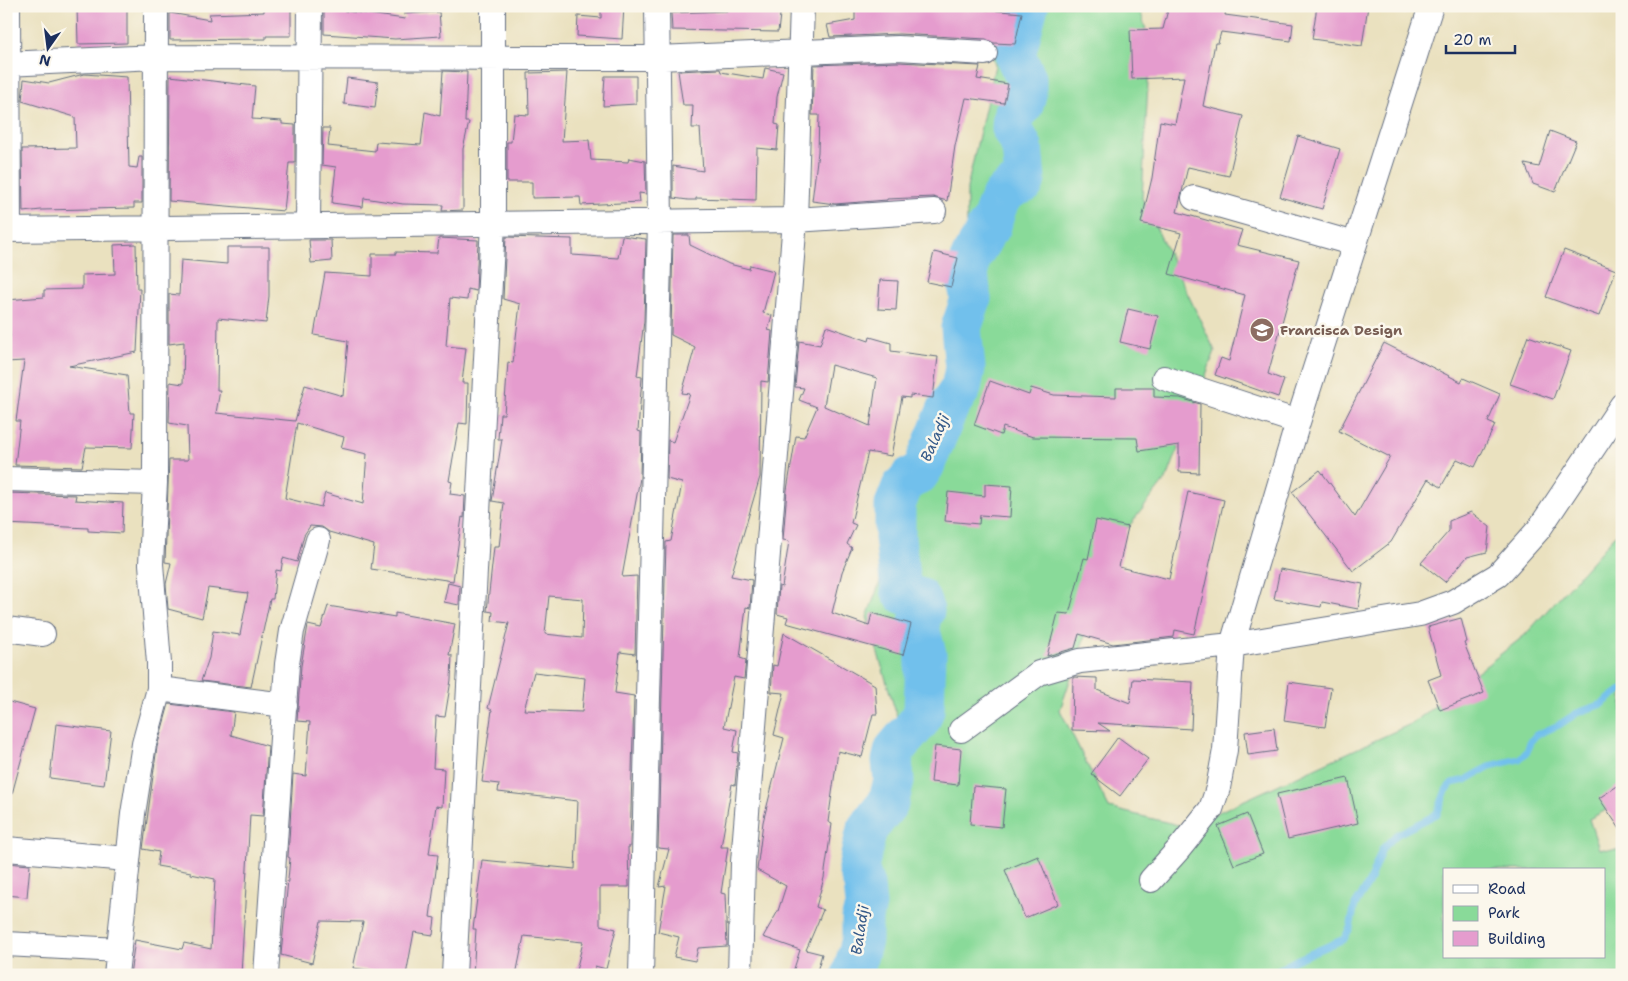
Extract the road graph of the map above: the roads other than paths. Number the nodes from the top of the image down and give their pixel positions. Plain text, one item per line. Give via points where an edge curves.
1 (8, 6) edge
2 (156, 6) edge
3 (310, 6) edge
4 (493, 6) edge
5 (657, 6) edge
6 (802, 6) edge
7 (1432, 6) edge
8 (800, 52) junction
9 (985, 53) dead end
10 (493, 56) junction
11 (156, 57) junction
12 (309, 57) junction
13 (658, 58) junction
14 (7, 64) edge
15 (1194, 198) dead end
16 (934, 211) dead end
17 (794, 220) junction
18 (660, 222) junction
19 (493, 224) junction
20 (308, 226) junction
21 (156, 228) junction
22 (8, 230) edge
23 (1355, 244) junction
24 (1164, 378) dead end
25 (1622, 405) edge
26 (1298, 422) junction
27 (6, 479) edge
28 (155, 482) junction
29 (318, 540) dead end
30 (6, 629) edge
31 (44, 634) dead end
32 (1232, 645) junction
33 (159, 689) junction
34 (285, 705) junction
35 (961, 730) dead end
36 (6, 849) edge
37 (128, 859) junction
38 (1151, 880) dead end
39 (6, 944) edge
40 (119, 950) junction
41 (116, 975) edge
42 (266, 975) edge
43 (454, 975) edge
44 (641, 975) edge
45 (740, 975) edge

1 - 14 street
2 - 11 street
3 - 12 street
4 - 10 street
5 - 13 street
6 - 8 street
7 - 23 street
8 - 9 street via 898,48
8 - 13 street
8 - 17 street
10 - 12 street
10 - 13 street
10 - 19 street
11 - 12 street
11 - 14 street
11 - 21 street
12 - 20 street
13 - 18 street
14 - 22 street
15 - 23 street
16 - 17 street
17 - 18 street
17 - 45 street via 743,862
18 - 19 street
18 - 44 street
19 - 20 street
19 - 43 street
20 - 21 street
21 - 22 street
21 - 28 street
23 - 26 street
24 - 26 street
25 - 32 street via 1538,529 1498,575 1452,602 1420,614
26 - 32 street
27 - 28 street
28 - 33 street via 151,564
29 - 34 street via 292,631
30 - 31 street
32 - 35 street via 1080,661 1039,673
32 - 38 street via 1218,788 1211,808
33 - 34 street
33 - 37 street via 144,744
34 - 42 street
36 - 37 street
37 - 40 street
39 - 40 street
40 - 41 street

